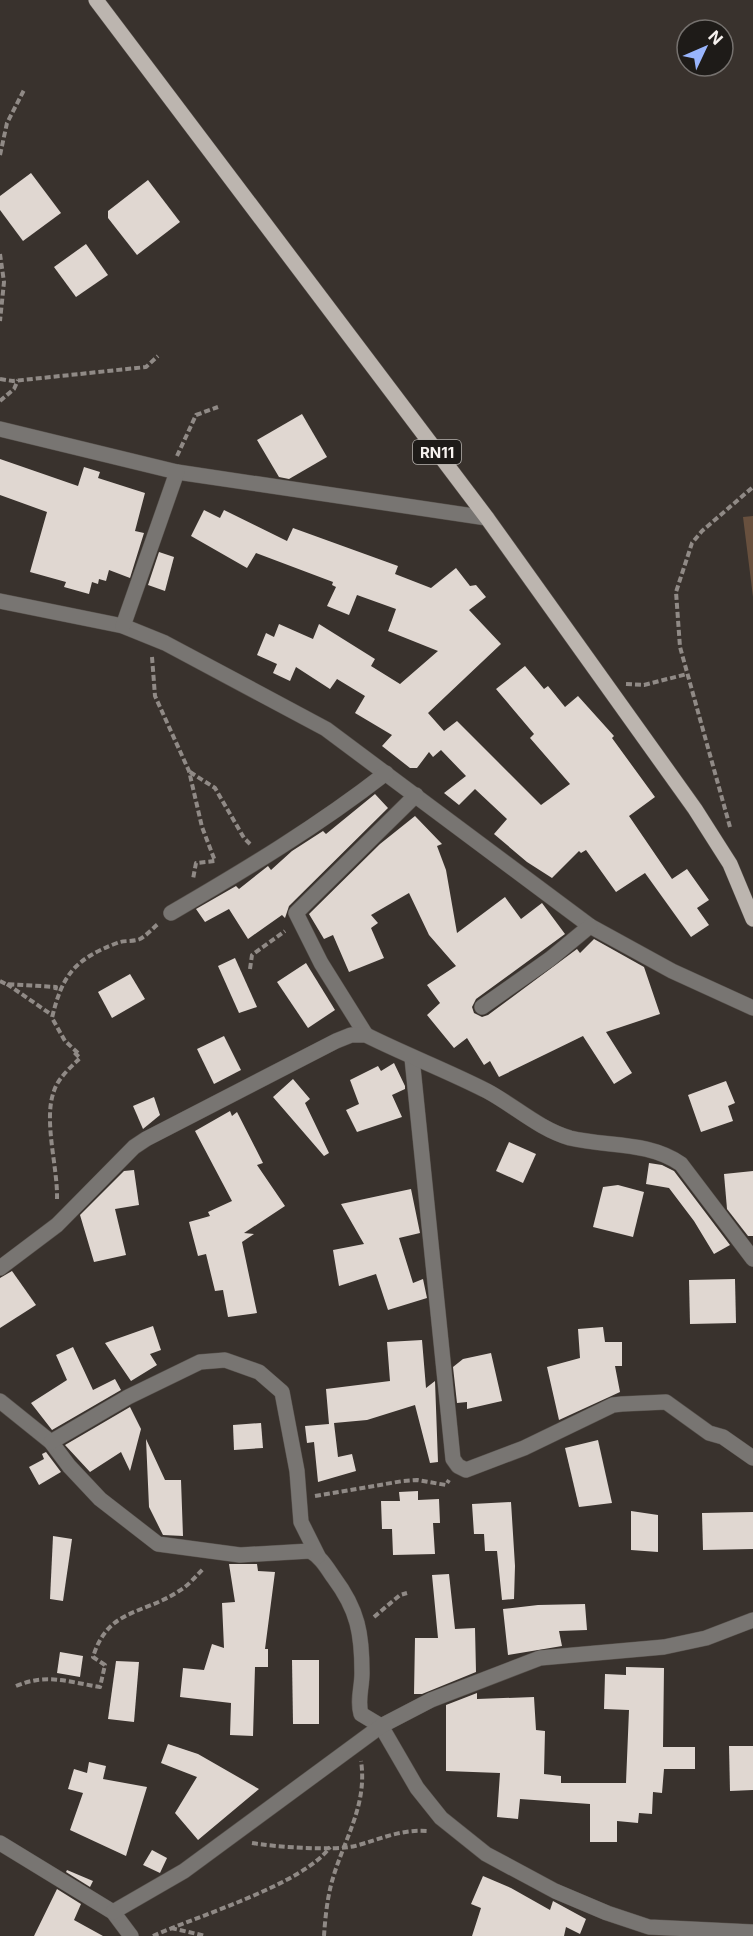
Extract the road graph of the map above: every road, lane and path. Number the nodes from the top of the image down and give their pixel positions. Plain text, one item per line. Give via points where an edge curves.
1 (96, 0) edge
2 (24, 90) dead end
3 (0, 155) edge
4 (0, 254) edge
5 (1, 293) edge
6 (0, 321) edge
7 (158, 356) dead end
8 (0, 379) edge
9 (18, 380) junction
10 (0, 401) edge
11 (218, 407) dead end
12 (0, 429) edge
13 (174, 471) junction
14 (753, 487) edge
15 (487, 518) junction
16 (0, 601) edge
17 (123, 626) junction
18 (152, 638) junction
19 (687, 674) junction
20 (608, 687) junction
21 (189, 771) junction
22 (386, 773) junction
23 (416, 795) junction
24 (732, 834) dead end
25 (265, 858) junction
26 (192, 886) dead end
27 (171, 913) joint
28 (296, 913) junction
29 (753, 919) edge
30 (590, 926) junction
31 (250, 969) dead end
32 (0, 981) edge
33 (6, 984) junction
34 (482, 1007) dead end
35 (753, 1008) edge
36 (52, 1015) junction
37 (366, 1035) junction
38 (78, 1053) dead end
39 (411, 1058) junction
40 (57, 1225) junction
41 (753, 1259) edge
42 (0, 1268) edge
43 (0, 1401) edge
44 (51, 1442) junction
45 (753, 1458) edge
46 (453, 1459) junction
47 (298, 1501) junction
48 (219, 1553) junction
49 (318, 1556) junction
50 (407, 1593) dead end
51 (753, 1620) edge
52 (359, 1629) junction
53 (16, 1686) dead end
54 (381, 1726) junction
55 (358, 1743) junction
56 (435, 1832) dead end
57 (227, 1839) junction
58 (0, 1844) edge
59 (346, 1846) junction
60 (330, 1847) junction
61 (113, 1912) junction
62 (170, 1928) junction
63 (753, 1932) edge
64 (131, 1936) edge
65 (153, 1936) edge
66 (206, 1936) edge
67 (324, 1936) edge

1 - 15 main road, RN11
2 - 3 path via 7,123
4 - 5 path
5 - 6 path
7 - 9 path via 146,367
8 - 9 path
9 - 10 path
11 - 13 path via 196,415
12 - 13 street
13 - 15 street
13 - 17 street
14 - 19 path via 702,531 685,558 675,611
15 - 20 main road, RN11
16 - 17 street
17 - 18 street
18 - 21 path via 154,696
18 - 22 street via 326,729
19 - 20 path via 645,685
19 - 24 path
20 - 29 main road, RN11 via 695,809 729,864
21 - 25 path via 215,788 244,838
21 - 26 path via 202,827 215,861 196,863
22 - 23 street
22 - 25 street
23 - 28 street
23 - 30 street
25 - 27 street
27 - 38 path via 140,939 112,945 71,968 58,990 52,1018 65,1041
28 - 31 path via 291,926 252,955
28 - 37 street via 321,963
30 - 34 street
30 - 35 street via 672,971
32 - 33 path
33 - 36 path
33 - 36 path via 56,987
36 - 40 path via 64,1042 80,1058 54,1091 51,1116
37 - 39 street
37 - 40 street via 336,1041 146,1139
39 - 41 street via 488,1091 544,1127 570,1138 653,1150 671,1157 681,1164
39 - 46 street
40 - 42 street
43 - 44 street
44 - 47 street via 168,1376 200,1362 225,1360 259,1372 282,1392 297,1471
44 - 48 street via 100,1499 158,1544
45 - 46 street via 666,1402 613,1406 466,1470
46 - 47 path via 446,1485 403,1481 307,1495
47 - 49 street via 301,1522
48 - 49 street via 310,1551
48 - 53 path via 179,1592 125,1616 99,1636 93,1657 105,1665 100,1687 51,1678 34,1678
49 - 52 street via 345,1593
50 - 52 path
51 - 54 street via 706,1638 664,1647 540,1658 431,1700
52 - 54 street via 362,1675 358,1704 361,1714
54 - 55 street
54 - 63 street via 417,1788 441,1818 486,1854 555,1891 650,1927
55 - 57 street
55 - 59 path via 364,1780
56 - 59 path via 413,1830
57 - 60 path via 261,1845
57 - 61 street via 184,1871
58 - 61 street
59 - 60 path
59 - 67 path via 331,1886
60 - 62 path via 298,1873
61 - 64 street
62 - 65 path
62 - 66 path

